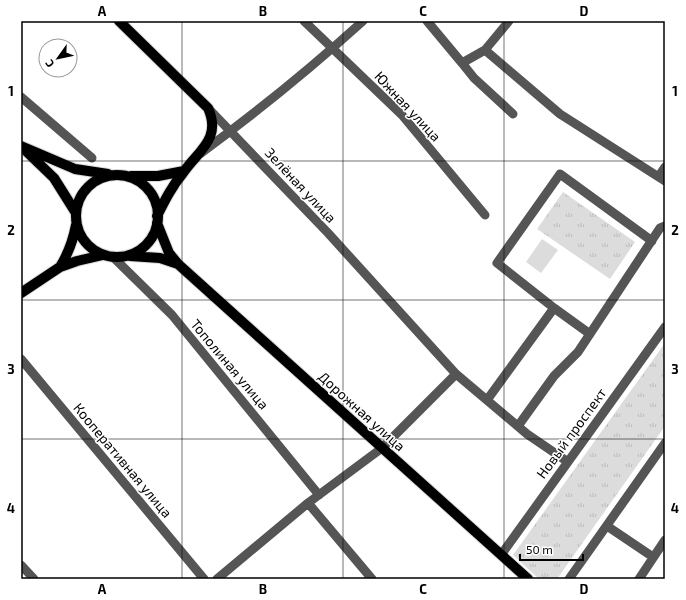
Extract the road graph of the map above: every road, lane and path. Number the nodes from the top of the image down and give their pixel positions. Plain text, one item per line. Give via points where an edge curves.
1 (119, 21) edge
2 (304, 21) edge
3 (363, 21) edge
4 (427, 21) edge
5 (509, 21) edge
6 (332, 48) junction
7 (484, 50) junction
8 (462, 63) junction
9 (21, 97) edge
10 (208, 108) junction
11 (513, 114) dead end
12 (232, 131) junction
13 (21, 147) edge
14 (201, 153) junction
15 (92, 158) dead end
16 (665, 167) edge
17 (184, 170) junction
18 (120, 176) junction
19 (662, 178) edge
20 (485, 215) dead end
21 (76, 217) junction
22 (157, 220) junction
23 (665, 226) edge
24 (652, 241) junction
25 (108, 256) junction
26 (126, 256) junction
27 (178, 264) junction
28 (60, 268) junction
29 (21, 293) edge
30 (554, 308) junction
31 (665, 327) edge
32 (590, 334) junction
33 (21, 359) edge
34 (456, 374) junction
35 (487, 400) junction
36 (518, 426) junction
37 (665, 443) edge
38 (382, 448) junction
39 (568, 462) junction
40 (319, 495) junction
41 (308, 503) junction
42 (607, 526) junction
43 (665, 540) edge
44 (501, 555) junction
45 (653, 557) junction
46 (21, 565) edge
47 (34, 579) edge
48 (204, 579) edge
49 (217, 579) edge
50 (372, 579) edge
51 (528, 579) edge
52 (569, 579) edge
53 (639, 579) edge

1 - 10 main road, Зелёная улица
2 - 6 street, Южная улица
3 - 6 street
4 - 8 street
5 - 7 street
6 - 12 street
6 - 20 street, Южная улица via 402,115
7 - 8 street
7 - 19 street via 560,114
8 - 11 street via 474,78
9 - 15 street
10 - 12 street, Зелёная улица
10 - 14 main road via 212,128 210,138
12 - 14 street
12 - 34 street, Зелёная улица
13 - 18 main road via 75,169
13 - 21 main road via 54,178
14 - 17 main road
16 - 19 street
17 - 18 main road via 158,176
17 - 22 main road via 170,191
18 - 21 main road via 105,177 88,186 78,203
18 - 22 main road via 143,184 149,191 154,200
21 - 25 main road via 79,232 85,242 93,250
21 - 28 main road via 70,248
22 - 26 main road via 148,242 138,251
22 - 27 main road via 169,253
23 - 24 street via 660,228
24 - 30 street via 560,174 498,264
24 - 32 street
25 - 26 main road
25 - 28 main road via 77,261
25 - 40 street, Тополиная улица via 172,315
26 - 27 main road via 160,258
27 - 38 main road, Дорожная улица
28 - 29 main road
30 - 32 street
30 - 35 street
31 - 39 street, Новый проспект
32 - 36 street via 578,352 554,376
33 - 48 street, Кооперативная улица
34 - 35 street, Зелёная улица
34 - 38 street
35 - 36 street, Зелёная улица
36 - 39 street, Зелёная улица
37 - 42 street
38 - 40 street
38 - 44 main road, Дорожная улица
39 - 44 street, Новый проспект
40 - 41 street
41 - 49 street
41 - 50 street
42 - 45 street
42 - 52 street
43 - 45 street
44 - 51 main road, Дорожная улица
45 - 53 street
46 - 47 street

